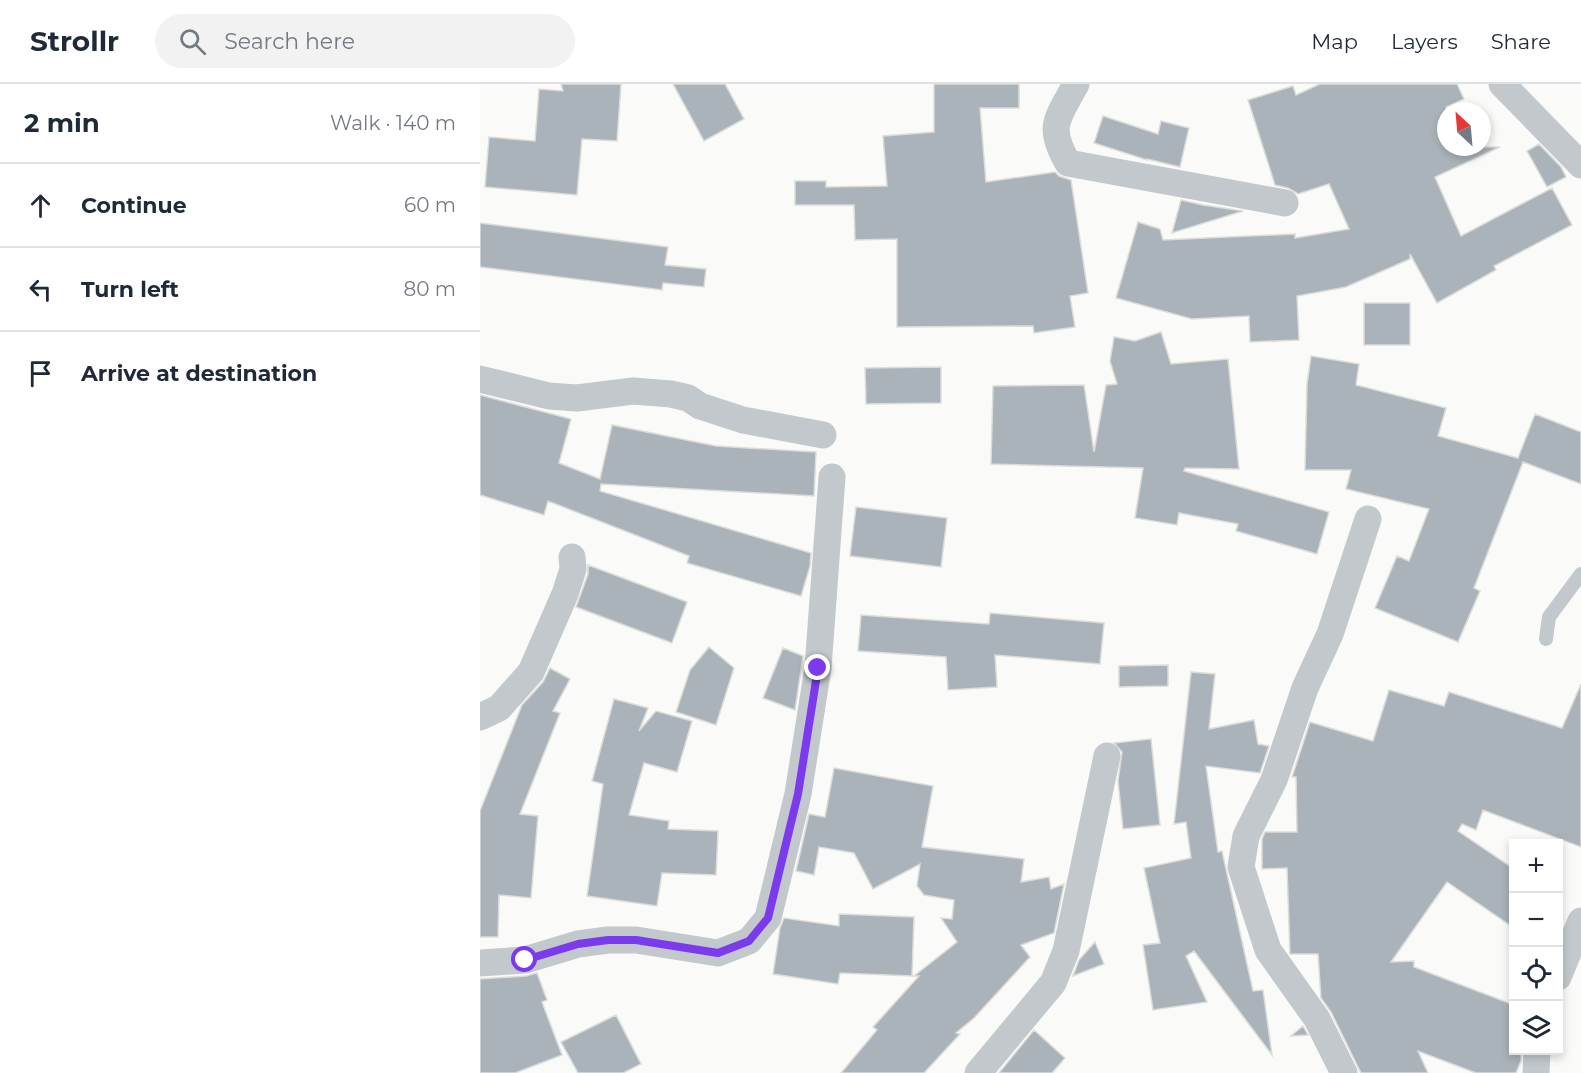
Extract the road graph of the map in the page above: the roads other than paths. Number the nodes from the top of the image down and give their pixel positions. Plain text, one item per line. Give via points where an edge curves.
1 (1076, 84) edge
2 (1511, 87) edge
3 (1581, 165) edge
4 (1284, 203) dead end
5 (480, 378) edge
6 (823, 435) dead end
7 (832, 477) dead end
8 (1368, 519) dead end
9 (572, 557) dead end
10 (1581, 574) edge
11 (1546, 639) dead end
12 (480, 717) edge
13 (1107, 756) dead end
14 (1581, 921) edge
15 (480, 963) edge
16 (1563, 965) edge
17 (1537, 1055) edge
18 (978, 1073) edge
19 (1344, 1073) edge
20 (1536, 1073) edge

1 - 4 street via 1056,122 1057,144 1068,163
2 - 3 street
5 - 6 street via 549,396 671,393 743,420
7 - 15 street via 818,668 798,794 768,918 749,941 718,953 636,940 608,940 578,944 525,960
8 - 19 street via 1330,634 1305,688 1274,780 1246,836 1241,867 1268,950 1317,1019
9 - 12 street via 573,569 565,594 531,672 499,708
10 - 11 lane via 1549,617
13 - 18 street via 1066,951 1053,983
14 - 16 street
17 - 20 street

